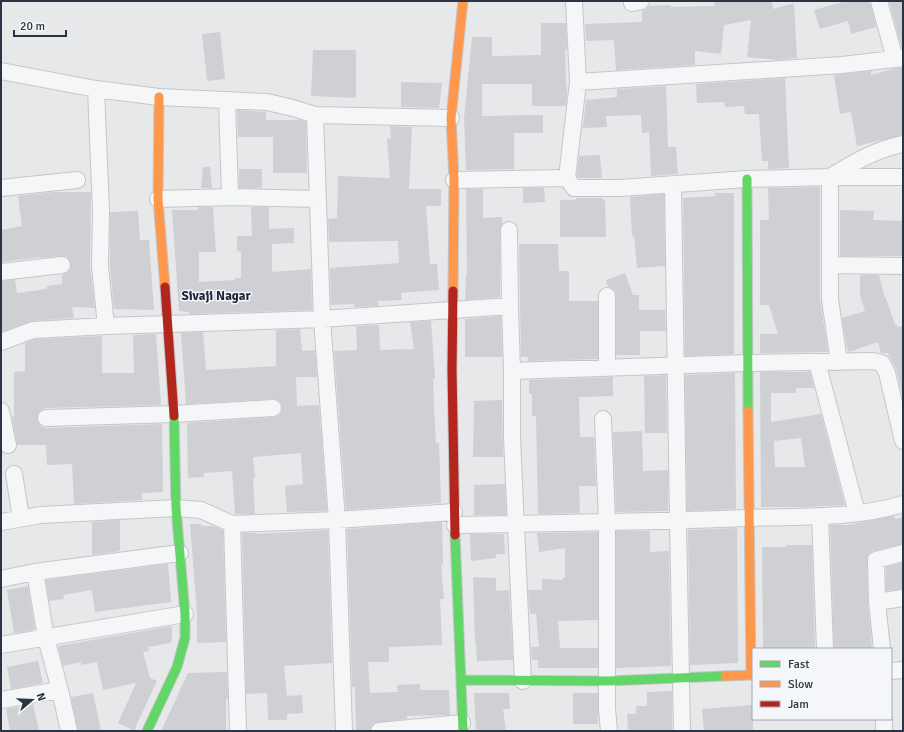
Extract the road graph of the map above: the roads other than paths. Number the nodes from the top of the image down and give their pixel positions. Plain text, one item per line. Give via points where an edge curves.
1 (463, 1) edge
2 (574, 1) edge
3 (878, 1) edge
4 (899, 59) edge
5 (1, 71) edge
6 (578, 82) junction
7 (96, 89) junction
8 (159, 97) junction
9 (227, 100) junction
10 (315, 115) junction
11 (451, 118) junction
12 (903, 144) edge
13 (903, 177) edge
14 (567, 178) junction
15 (830, 178) junction
16 (747, 179) junction
17 (77, 180) dead end
18 (454, 180) junction
19 (674, 185) junction
20 (1, 188) edge
21 (230, 197) junction
22 (158, 199) junction
23 (317, 199) junction
24 (509, 230) dead end
25 (62, 265) dead end
26 (830, 265) junction
27 (903, 266) edge
28 (1, 272) edge
29 (607, 296) dead end
30 (510, 306) junction
31 (453, 309) junction
32 (322, 318) junction
33 (168, 324) junction
34 (106, 326) junction
35 (1, 342) edge
36 (747, 362) junction
37 (817, 362) junction
38 (839, 362) junction
39 (676, 365) junction
40 (607, 368) junction
41 (512, 371) junction
42 (273, 408) dead end
43 (1, 412) edge
44 (174, 414) junction
45 (46, 418) dead end
46 (603, 418) dead end
47 (903, 441) edge
48 (8, 445) dead end
49 (14, 474) dead end
50 (903, 504) edge
51 (176, 508) junction
52 (857, 513) junction
53 (820, 516) junction
54 (21, 518) junction
55 (750, 518) junction
56 (454, 519) junction
57 (337, 520) junction
58 (1, 522) edge
59 (607, 522) junction
60 (678, 522) junction
61 (232, 524) junction
62 (516, 524) junction
63 (180, 553) junction
64 (903, 553) edge
65 (36, 572) junction
66 (1, 579) edge
67 (903, 598) edge
68 (877, 602) junction
69 (185, 614) junction
70 (46, 638) junction
71 (1, 644) edge
72 (825, 648) edge
73 (882, 648) edge
74 (903, 670) edge
75 (892, 671) edge
76 (752, 675) edge
77 (682, 678) junction
78 (461, 680) junction
79 (523, 681) junction
80 (608, 681) junction
81 (60, 690) junction
82 (1, 700) edge
83 (884, 720) edge
84 (463, 727) edge
85 (69, 731) edge
86 (146, 731) edge
87 (238, 731) edge
88 (344, 731) edge
89 (379, 731) edge
90 (609, 731) edge
91 (682, 731) edge
92 (884, 731) edge

1 - 11 street
2 - 6 street
3 - 4 street
4 - 6 street
5 - 7 street
6 - 14 street
7 - 8 street
7 - 34 street via 101,211 100,266
8 - 9 street
8 - 22 street
9 - 10 street via 267,102
9 - 21 street
10 - 11 street
10 - 23 street
11 - 18 street
12 - 15 street via 890,146 858,160
13 - 15 street
14 - 18 street
14 - 19 street via 574,188
15 - 16 street
15 - 26 street
16 - 19 street
16 - 36 street
17 - 20 street
18 - 31 street
19 - 39 street
21 - 22 street
21 - 23 street
22 - 33 street
23 - 32 street
24 - 30 street
25 - 28 street
26 - 27 street
26 - 38 street via 830,299
29 - 40 street
30 - 31 street
30 - 41 street
31 - 32 street
31 - 56 street
32 - 33 street
32 - 57 street
33 - 34 street
33 - 44 street
34 - 35 street via 33,330
36 - 37 street
36 - 39 street
36 - 55 street
37 - 38 street
37 - 52 street
38 - 47 street via 873,361 882,364 887,373
39 - 40 street
39 - 60 street
40 - 41 street
41 - 62 street
42 - 44 street
43 - 48 street
44 - 45 street
44 - 51 street
46 - 59 street
49 - 54 street
50 - 52 street via 884,510
51 - 54 street
51 - 61 street via 201,510
51 - 63 street
52 - 53 street
53 - 55 street
53 - 72 street
54 - 58 street
55 - 60 street
55 - 76 street
56 - 57 street
56 - 62 street
56 - 78 street
57 - 61 street
57 - 88 street
59 - 60 street
59 - 62 street
59 - 80 street
60 - 77 street
61 - 87 street
62 - 79 street
63 - 65 street
63 - 69 street
64 - 68 street via 876,560
65 - 66 street
65 - 70 street
67 - 68 street
68 - 73 street
69 - 70 street
69 - 86 street via 185,638 177,667
70 - 71 street
70 - 81 street
74 - 75 street
76 - 77 street
77 - 80 street
77 - 91 street
78 - 79 street
78 - 84 street
79 - 80 street
80 - 90 street
81 - 82 street
81 - 85 street
83 - 92 street
84 - 89 street

